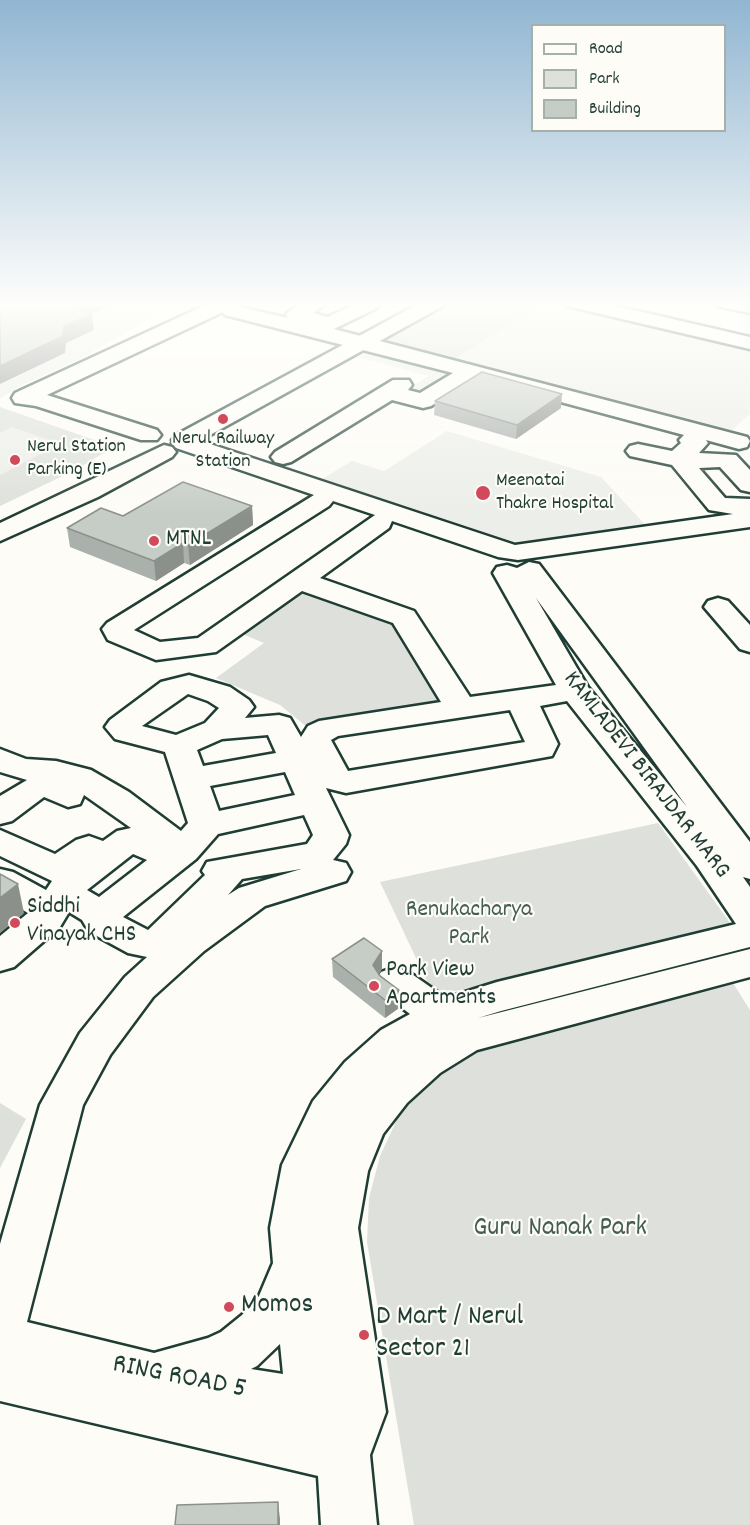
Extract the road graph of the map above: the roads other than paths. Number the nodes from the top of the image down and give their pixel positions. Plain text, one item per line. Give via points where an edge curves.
1 (79, 373) edge
2 (280, 373) edge
3 (468, 373) edge
4 (479, 373) edge
5 (650, 427) junction
6 (162, 442) junction
7 (746, 443) edge
8 (283, 457) dead end
9 (320, 501) junction
10 (0, 513) edge
11 (750, 519) edge
12 (380, 522) junction
13 (0, 533) edge
14 (750, 535) edge
15 (514, 562) junction
16 (299, 580) junction
17 (750, 602) edge
18 (750, 643) edge
19 (575, 691) junction
20 (521, 699) junction
21 (460, 708) junction
22 (216, 730) junction
23 (297, 760) junction
24 (186, 763) junction
25 (7, 770) edge
26 (316, 801) junction
27 (0, 813) edge
28 (0, 842) edge
29 (188, 844) junction
30 (750, 867) edge
31 (333, 872) dead end
32 (0, 881) edge
33 (233, 881) junction
34 (750, 915) edge
35 (750, 934) edge
36 (0, 957) edge
37 (750, 963) edge
38 (395, 982) dead end
39 (441, 1015) junction
40 (297, 1264) junction
41 (0, 1330) edge
42 (0, 1338) edge
43 (147, 1376) junction
44 (0, 1377) edge
45 (312, 1404) junction
46 (351, 1434) junction
47 (349, 1525) edge

1 - 6 street via 23,398 24,402
2 - 6 street
3 - 8 street via 423,401 395,389
4 - 5 street
5 - 5 street via 696,443 678,458 630,458 643,448 639,442
5 - 7 street
6 - 9 street
6 - 10 street
6 - 13 street via 89,492
6 - 15 street
9 - 12 street
9 - 16 street via 117,629 118,634 156,651 206,646
11 - 15 street
12 - 15 street
12 - 16 street
14 - 15 street
15 - 19 street, KAMLADEVI BIRAJDAR MARG
15 - 30 street, KAMLADEVI BIRAJDAR MARG
16 - 21 street via 404,617
17 - 18 street via 718,607
19 - 20 street
19 - 34 street, KAMLADEVI BIRAJDAR MARG via 710,858
20 - 21 street
20 - 21 street via 542,744 540,749 346,782 336,780 315,740 330,728
22 - 23 street via 279,725
22 - 24 street
22 - 24 street via 237,707 219,694 189,684 172,689 121,727
23 - 24 street
23 - 26 street
24 - 29 street
25 - 29 street via 56,771 79,777
26 - 29 street
26 - 33 street via 331,835 321,852
27 - 28 street via 33,789 49,786 115,825 57,870
29 - 33 street
29 - 33 street via 129,838 65,889 64,894 102,914 101,921 108,926 151,945
31 - 33 street
32 - 36 street via 50,912
33 - 41 street via 190,941 139,987 95,1044 62,1105
35 - 39 street via 497,997
37 - 46 street via 462,1039 425,1061 392,1091 365,1125 345,1171 336,1228
38 - 39 street
39 - 40 street via 396,1041 360,1074 328,1113 304,1165 293,1228
40 - 43 street via 277,1311 239,1348 213,1361
40 - 45 street
42 - 43 street, RING ROAD 5
43 - 45 street, RING ROAD 5
44 - 46 street, RING ROAD 5
45 - 46 street, RING ROAD 5
46 - 47 street

